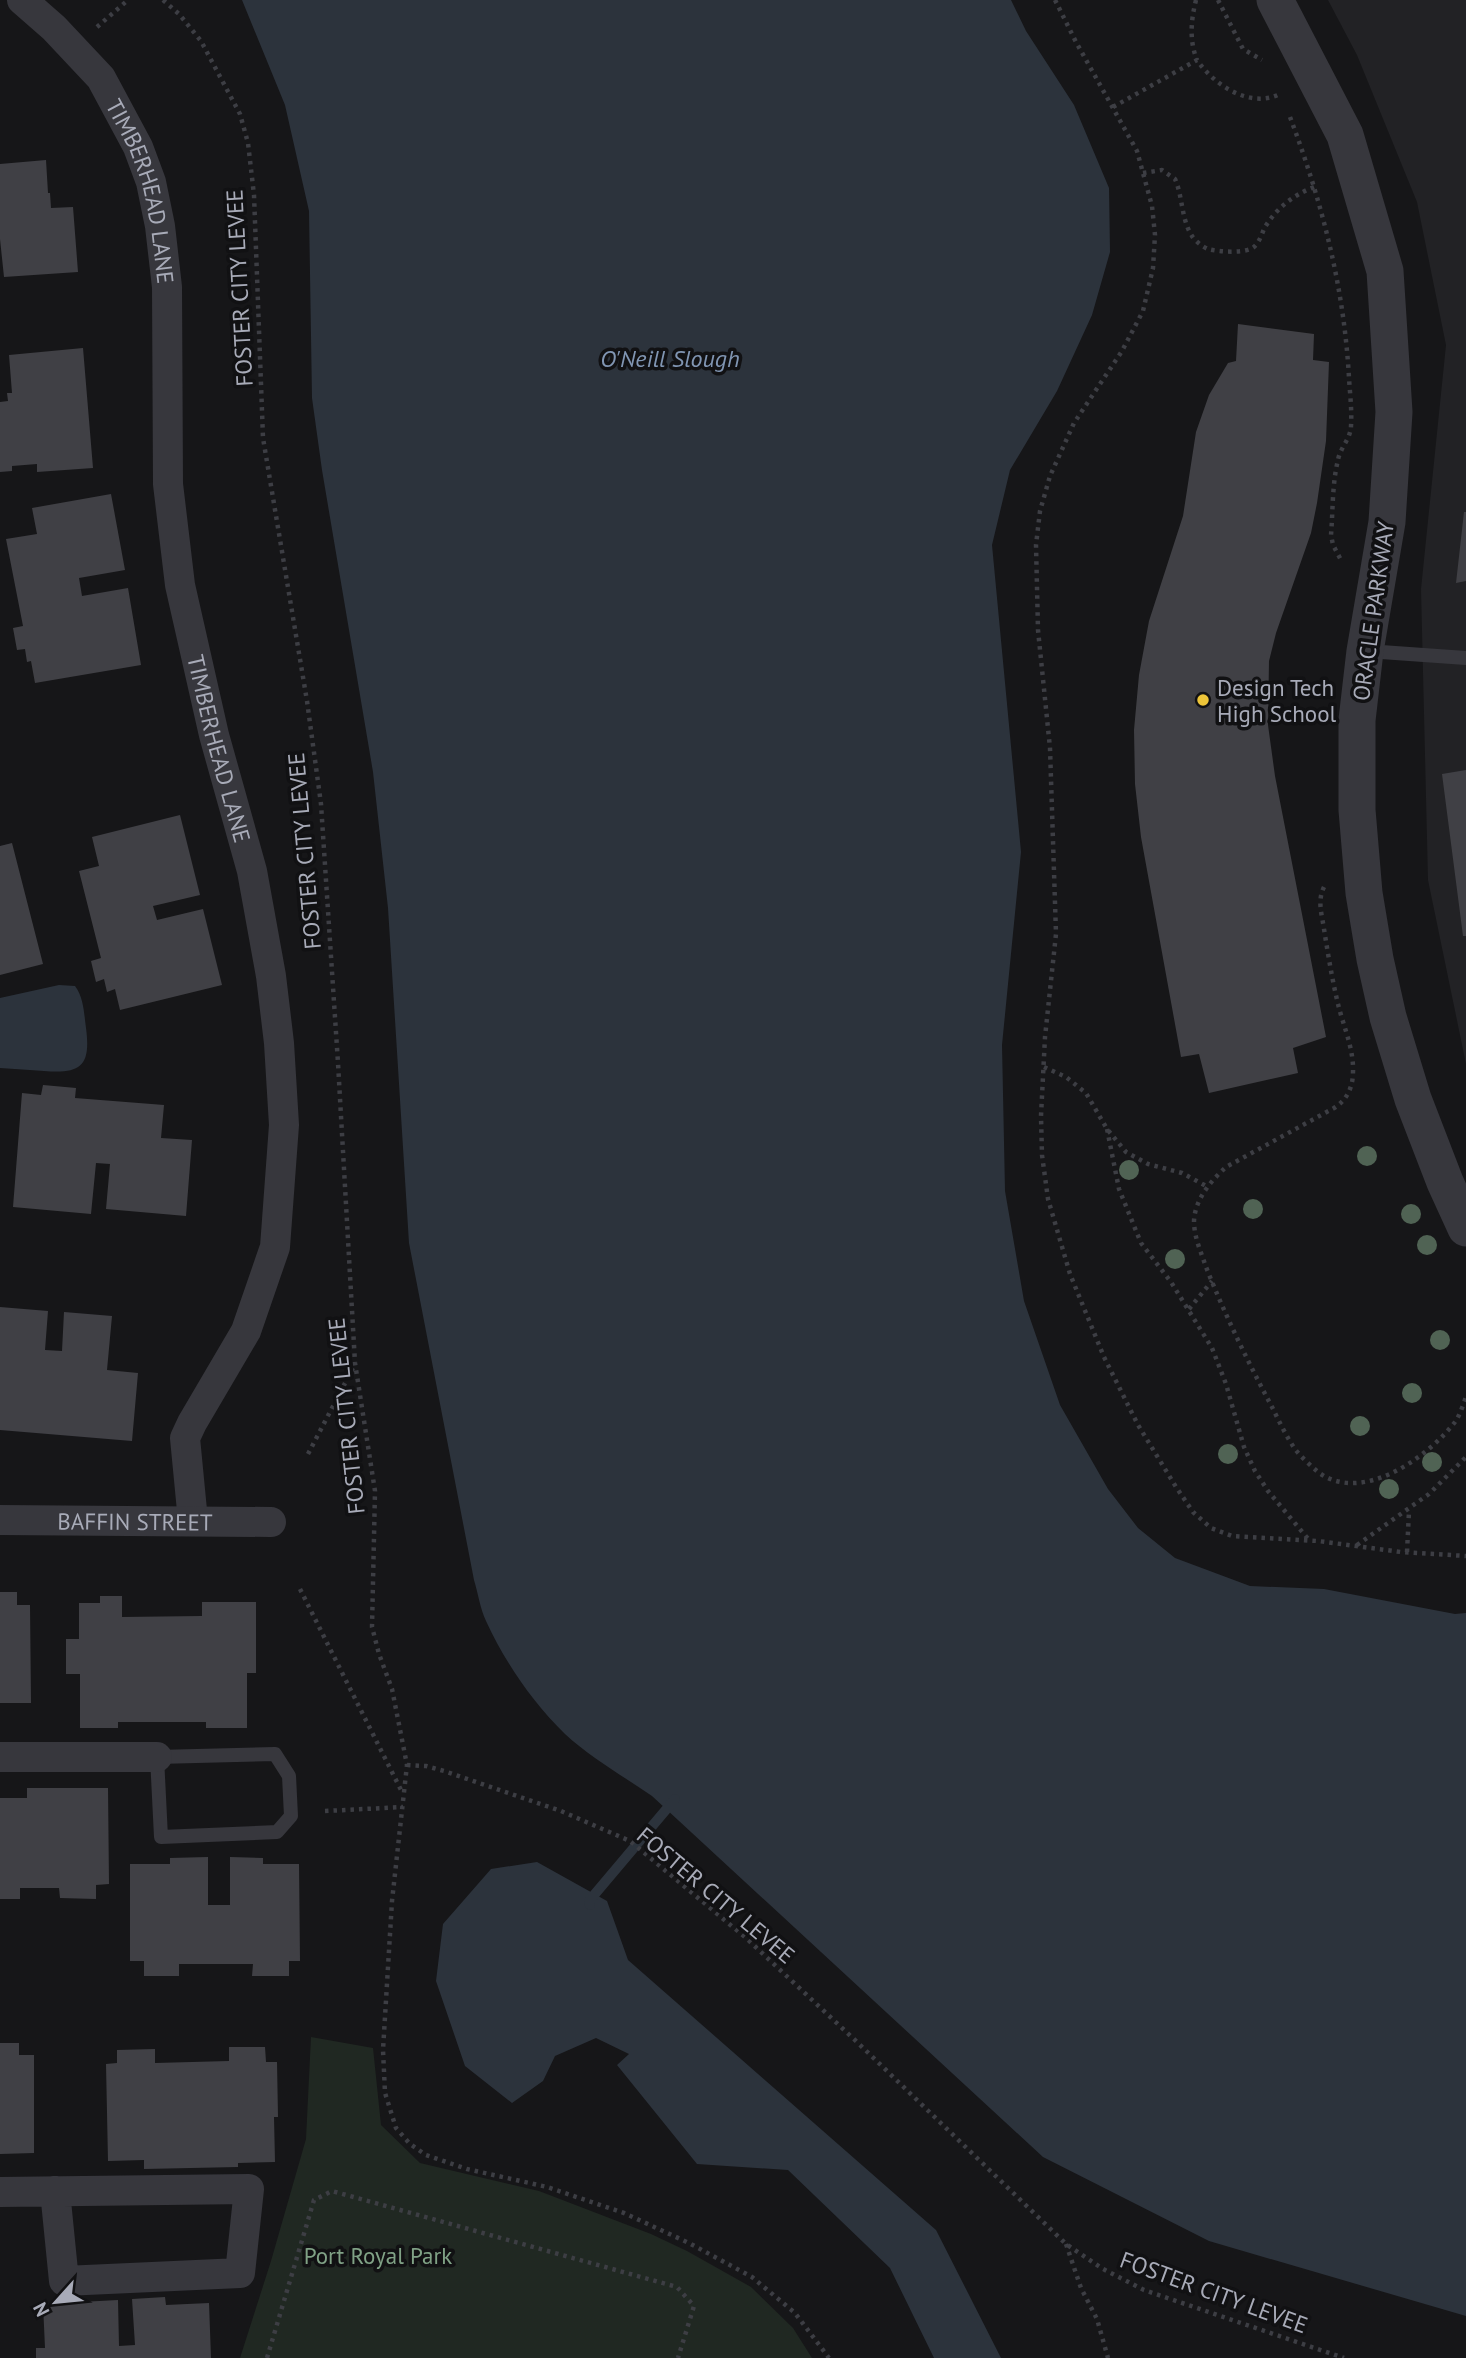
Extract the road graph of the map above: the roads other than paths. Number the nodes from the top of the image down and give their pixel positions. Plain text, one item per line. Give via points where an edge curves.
1 (22, 0) edge
2 (1275, 0) edge
3 (1365, 651) junction
4 (1466, 657) edge
5 (1466, 1227) edge
6 (0, 1520) edge
7 (193, 1521) junction
8 (271, 1522) dead end
9 (157, 1756) junction
10 (0, 1757) edge
11 (55, 2191) junction
12 (0, 2192) edge

1 - 7 street, TIMBERHEAD LANE via 101,78 151,182 167,287 168,484 180,585 214,735 252,871 279,1043 284,1125 275,1247 246,1331 185,1438
2 - 3 street, ORACLE PARKWAY via 1345,135 1385,271 1394,412 1387,522
3 - 4 lane
3 - 5 street, ORACLE PARKWAY via 1356,768 1364,893 1375,960 1400,1061
6 - 7 street, BAFFIN STREET
7 - 8 street, BAFFIN STREET
9 - 9 lane via 161,1837 277,1832 291,1816 289,1776 275,1754
9 - 10 street
11 - 11 street via 64,2281 240,2273 249,2189
11 - 12 street

